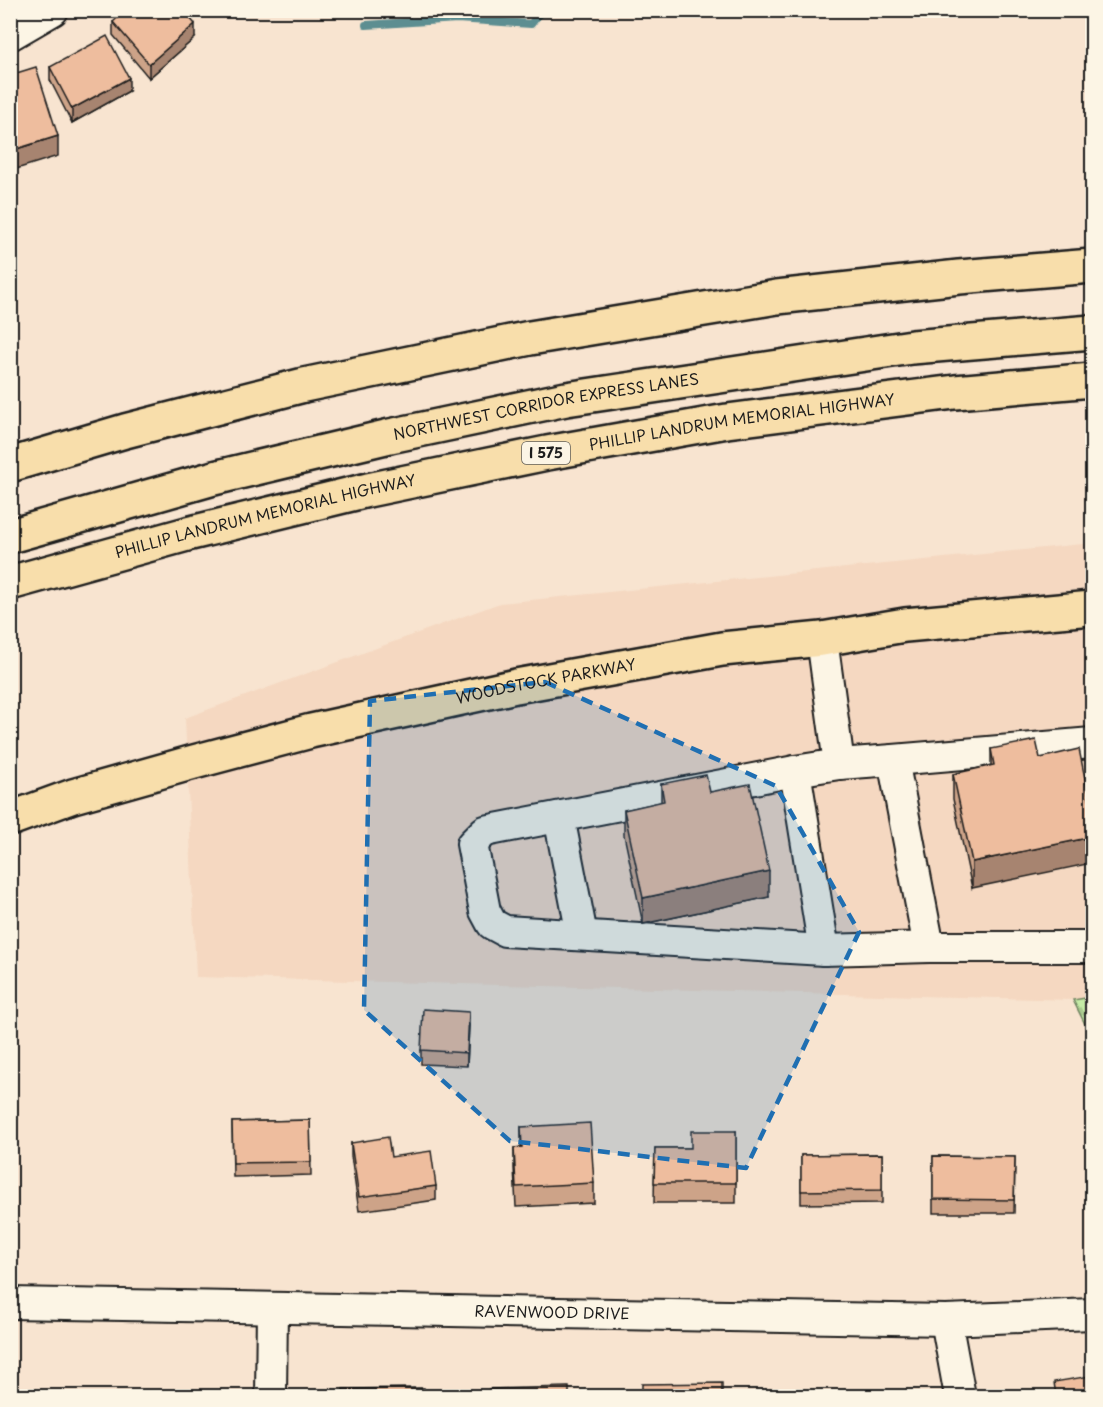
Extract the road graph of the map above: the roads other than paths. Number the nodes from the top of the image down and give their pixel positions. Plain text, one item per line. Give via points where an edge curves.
1 (53, 10) edge
2 (10, 35) edge
3 (1092, 266) edge
4 (1092, 332) edge
5 (1092, 380) edge
6 (10, 465) edge
7 (10, 536) edge
8 (10, 583) edge
9 (1092, 608) edge
10 (822, 639) junction
11 (1092, 743) edge
12 (893, 760) junction
13 (839, 764) junction
14 (795, 771) junction
15 (559, 817) junction
16 (10, 819) edge
17 (582, 935) junction
18 (929, 947) junction
19 (1092, 947) edge
20 (824, 950) junction
21 (10, 1304) edge
22 (272, 1309) junction
23 (1092, 1314) edge
24 (946, 1320) junction
25 (272, 1396) edge
26 (960, 1396) edge

1 - 2 street
3 - 6 main road via 777,297 530,338 304,385
4 - 7 main road, NORTHWEST CORRIDOR EXPRESS LANES via 912,347 566,399 214,478
5 - 8 main road, PHILLIP LANDRUM MEMORIAL HIGHWAY / I 575 via 955,392 727,421 547,453 187,534
9 - 10 main road, WOODSTOCK PARKWAY via 905,625
10 - 13 street
10 - 16 main road, WOODSTOCK PARKWAY via 723,649 403,710 194,762 73,796
11 - 12 street
12 - 13 street
12 - 18 street
13 - 14 street
14 - 15 street
14 - 20 street
15 - 17 street
15 - 17 street via 485,831 472,843 474,855 485,911 492,924 505,931
17 - 20 street
18 - 19 street
18 - 20 street
21 - 22 street, RAVENWOOD DRIVE
22 - 24 street, RAVENWOOD DRIVE
22 - 25 street
23 - 24 street, RAVENWOOD DRIVE
24 - 26 street

